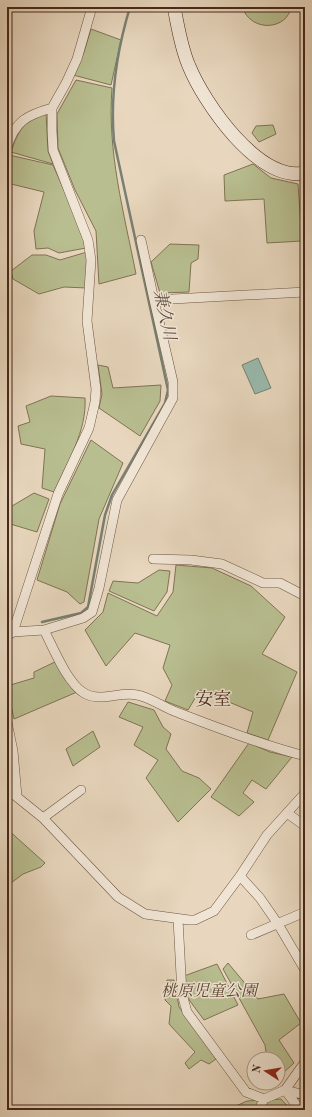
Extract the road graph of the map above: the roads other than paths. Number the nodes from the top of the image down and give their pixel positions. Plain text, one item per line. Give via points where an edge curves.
1 (92, 7) edge
2 (174, 7) edge
3 (52, 108) junction
4 (7, 146) edge
5 (305, 173) edge
6 (141, 240) dead end
7 (305, 292) edge
8 (154, 300) junction
9 (153, 559) dead end
10 (305, 596) edge
11 (44, 630) junction
12 (10, 634) edge
13 (7, 722) edge
14 (305, 756) edge
15 (7, 789) edge
16 (82, 790) dead end
17 (305, 793) edge
18 (17, 796) junction
19 (287, 813) junction
20 (43, 818) junction
21 (305, 826) edge
22 (240, 876) junction
23 (305, 912) edge
24 (178, 919) junction
25 (278, 924) junction
26 (251, 935) dead end
27 (305, 970) edge
28 (303, 1067) edge
29 (286, 1090) junction
30 (284, 1091) edge
31 (305, 1095) edge
32 (264, 1099) junction
33 (259, 1110) edge
34 (300, 1110) edge

1 - 3 street via 77,59
2 - 5 street via 188,64 201,94 225,126 248,149 273,168 291,173
3 - 4 street via 36,112 19,122
3 - 12 street via 53,150 88,240 91,260 87,321 96,389 95,402 88,428 58,494
6 - 8 street
7 - 8 street
8 - 11 street via 173,382 173,398 118,500 92,612 83,618
9 - 10 street via 222,564 264,583 280,583
11 - 12 street
11 - 14 street via 74,684 91,696 98,698 139,695 203,723
13 - 18 street via 13,751
15 - 18 street
16 - 20 street
17 - 19 street
18 - 20 street
19 - 21 street
19 - 22 street via 267,835
20 - 24 street via 118,897 145,914
22 - 24 street via 214,911 195,920
22 - 25 street via 260,898
23 - 25 street
24 - 32 street via 182,994 187,1012 246,1092
25 - 26 street
25 - 27 street
28 - 29 street
29 - 31 street
29 - 34 street
30 - 32 street
32 - 33 street

